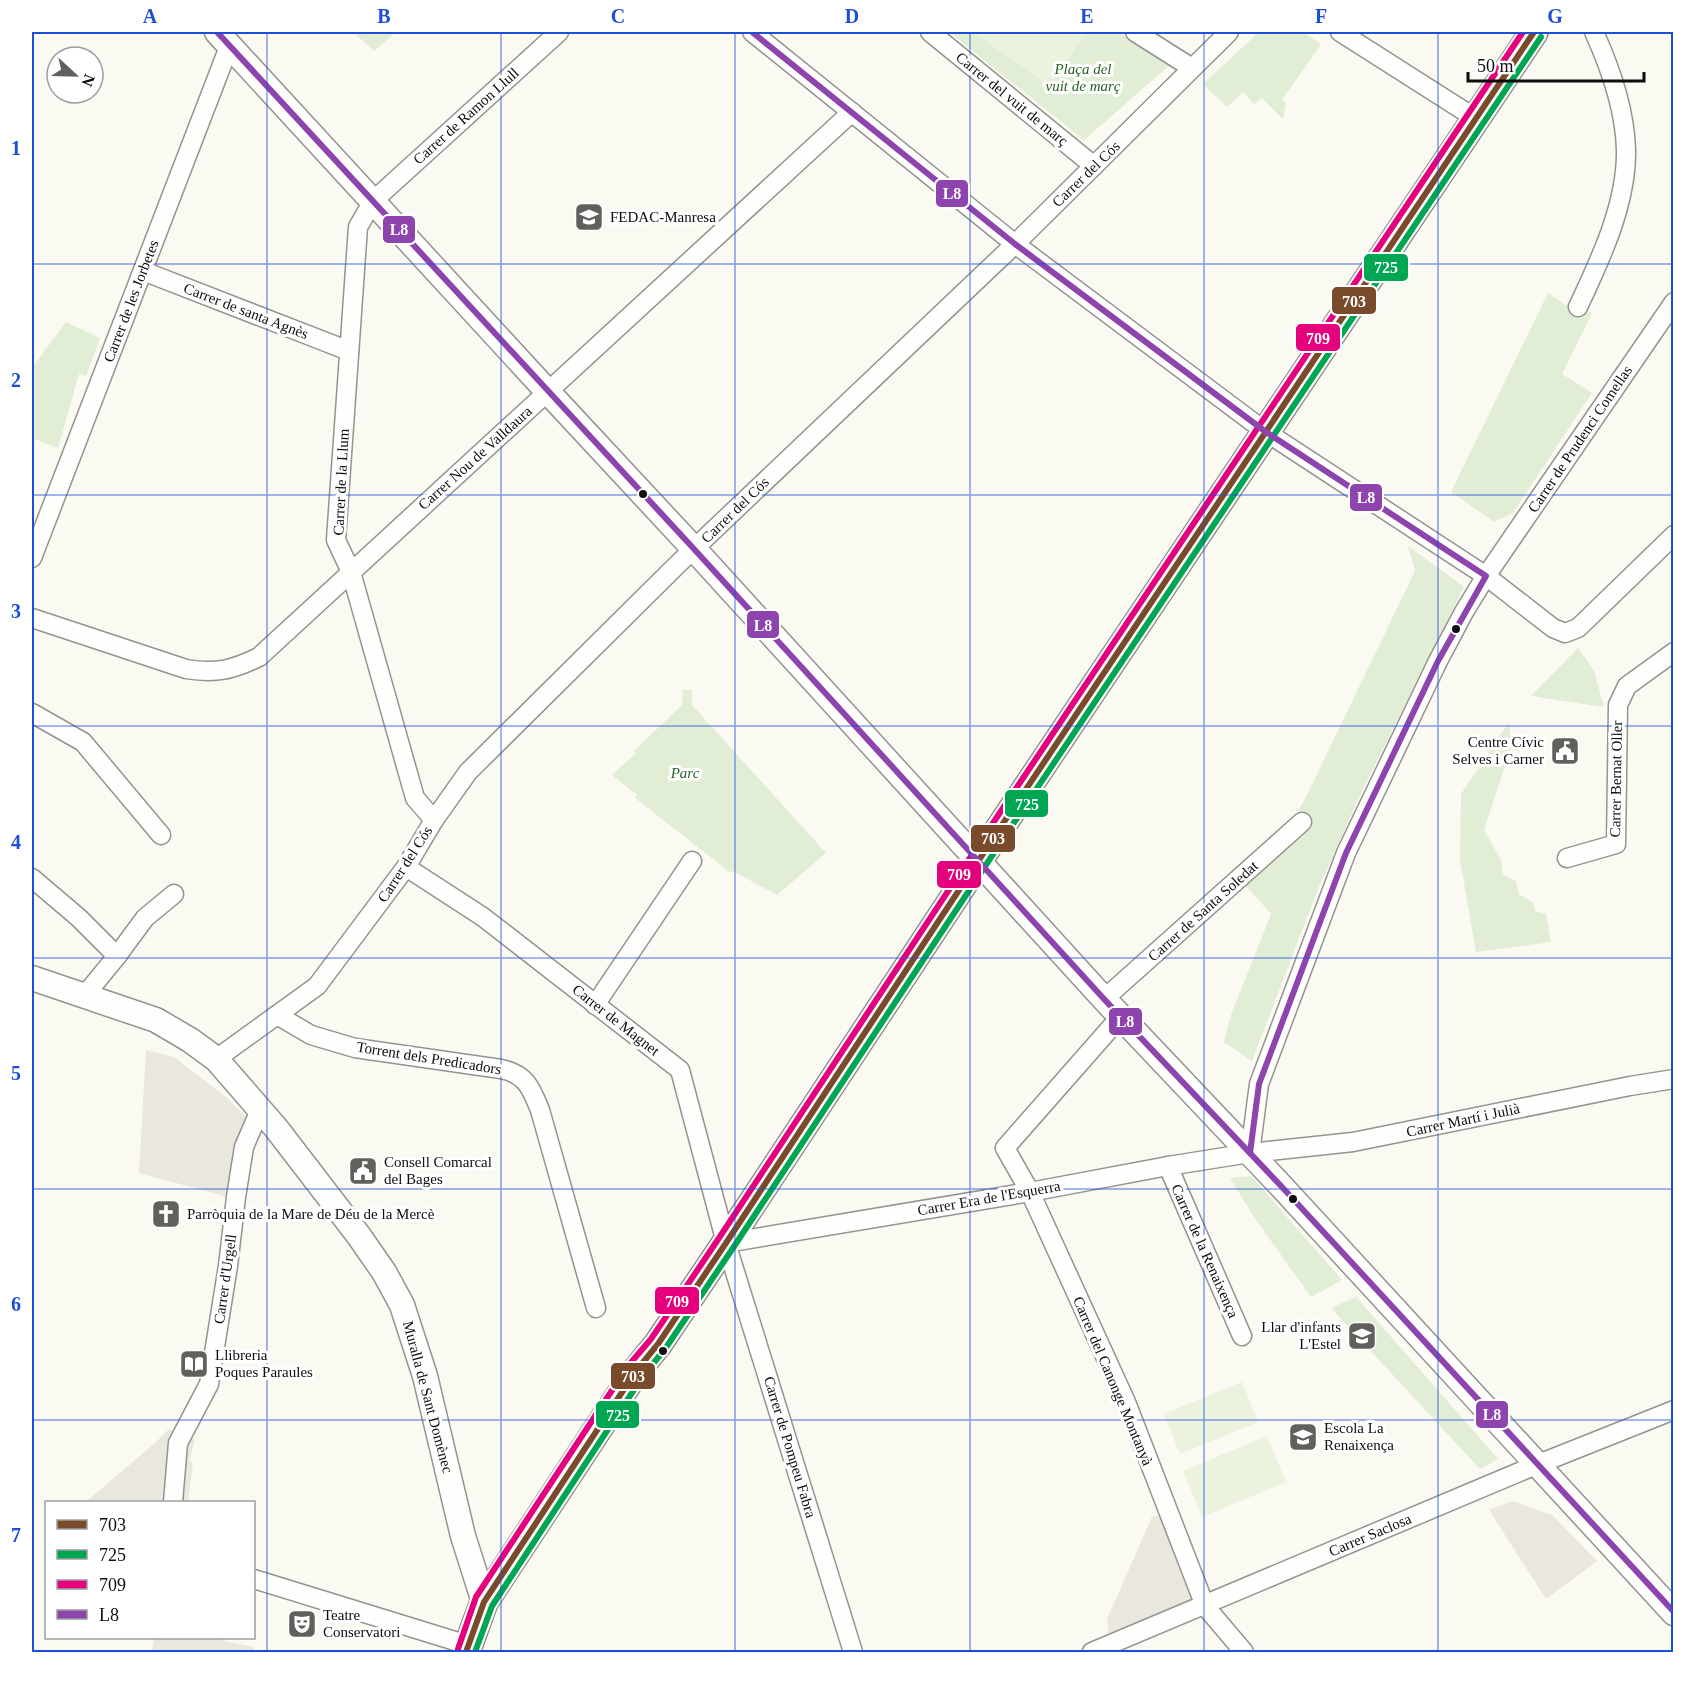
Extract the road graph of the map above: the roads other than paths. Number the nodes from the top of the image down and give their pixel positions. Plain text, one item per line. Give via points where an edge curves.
1 (560, 32) edge
2 (752, 32) edge
3 (930, 32) edge
4 (1135, 32) edge
5 (1229, 32) edge
6 (1340, 32) edge
7 (1534, 32) edge
8 (1594, 32) edge
9 (224, 38) edge
10 (1192, 68) junction
11 (852, 112) junction
12 (1475, 118) junction
13 (1094, 166) junction
14 (373, 201) junction
15 (1015, 244) junction
16 (143, 271) junction
17 (1674, 302) edge
18 (1578, 307) dead end
19 (349, 351) junction
20 (548, 392) junction
21 (1266, 432) junction
22 (1674, 535) edge
23 (694, 549) junction
24 (32, 558) edge
25 (351, 572) junction
26 (1486, 576) junction
27 (32, 618) edge
28 (1674, 652) edge
29 (32, 712) edge
30 (434, 820) junction
31 (1302, 822) dead end
32 (160, 835) dead end
33 (1567, 858) dead end
34 (692, 861) dead end
35 (978, 861) junction
36 (406, 867) junction
37 (32, 878) edge
38 (174, 894) dead end
39 (117, 956) junction
40 (32, 978) edge
41 (85, 995) junction
42 (1104, 999) junction
43 (596, 1005) junction
44 (277, 1015) junction
45 (1121, 1017) junction
46 (216, 1059) junction
47 (1674, 1079) edge
48 (260, 1110) junction
49 (1251, 1153) junction
50 (1168, 1166) junction
51 (1030, 1192) junction
52 (726, 1243) junction
53 (596, 1308) dead end
54 (1242, 1336) dead end
55 (1674, 1410) edge
56 (1536, 1465) junction
57 (173, 1501) edge
58 (255, 1579) edge
59 (484, 1602) junction
60 (1205, 1606) junction
61 (1674, 1613) edge
62 (467, 1649) edge
63 (1109, 1649) edge
64 (853, 1653) edge
65 (1092, 1653) edge
66 (1244, 1653) edge

1 - 14 street, Carrer de Ramon Llull
2 - 11 street
3 - 13 street, Carrer del vuit de març
4 - 10 street
5 - 10 street, Carrer del Cós
6 - 12 street
7 - 12 main road
8 - 18 street via 1617,91 1626,150 1620,203
9 - 14 street
9 - 16 street, Carrer de les Jorbetes
10 - 13 street, Carrer del Cós
11 - 15 street
11 - 20 street, Carrer Nou de Valldaura
12 - 21 main road
13 - 15 street, Carrer del Cós
14 - 19 street, Carrer de la Llum via 358,227
14 - 20 street
15 - 21 street
15 - 23 street, Carrer del Cós
16 - 19 street, Carrer de santa Agnès
16 - 24 street, Carrer de les Jorbetes
17 - 26 street, Carrer de Prudenci Comellas
19 - 25 street, Carrer de la Llum via 336,540
20 - 23 street
20 - 25 street, Carrer Nou de Valldaura
21 - 26 street
21 - 35 main road
22 - 26 street via 1578,628 1565,633
23 - 30 street, Carrer del Cós via 468,772
23 - 35 street
25 - 27 street, Carrer Nou de Valldaura via 259,657 223,671 186,669
25 - 30 street, Carrer de la Llum via 415,798
26 - 49 street, Carrer de Prudenci Comellas via 1438,661 1346,853 1259,1084
28 - 33 street, Carrer Bernat Oller via 1627,686 1618,705 1616,844
29 - 32 street via 83,742
30 - 36 street, Carrer del Cós
31 - 42 street, Carrer de Santa Soledat
34 - 43 street
35 - 42 street
35 - 52 main road
36 - 43 street, Carrer de Magnet via 483,917
36 - 44 street, Carrer del Cós via 317,986
37 - 39 street
38 - 39 street via 145,918
39 - 41 street
40 - 41 street, Muralla de Sant Domènec
41 - 46 street, Muralla de Sant Domènec via 156,1020
42 - 45 street
43 - 52 street, Carrer de Magnet via 680,1070
44 - 46 street, Carrer del Cós
44 - 53 street, Torrent dels Predicadors via 311,1035 356,1048 507,1070 525,1080 540,1110
45 - 49 street
45 - 51 street, Carrer del Canonge Montanyà via 1005,1148
46 - 48 street, Muralla de Sant Domènec
47 - 49 street, Carrer Martí i Julià via 1353,1142
48 - 57 street, Carrer d'Urgell via 244,1147 209,1384 178,1443
48 - 59 street, Muralla de Sant Domènec via 359,1236 402,1305 425,1376 463,1536
49 - 50 street, Carrer Era de l'Esquerra
49 - 56 street
50 - 51 street, Carrer Era de l'Esquerra
50 - 54 street, Carrer de la Renaixença
51 - 52 street, Carrer Era de l'Esquerra
51 - 60 street, Carrer del Canonge Montanyà via 1126,1402
52 - 59 main road via 636,1371
52 - 64 street, Carrer de Pompeu Fabra
55 - 56 street, Carrer Saclosa
56 - 60 street, Carrer Saclosa
56 - 61 street
58 - 62 street
59 - 62 main road
60 - 63 street, Carrer Saclosa
60 - 66 street, Carrer del Canonge Montanyà
63 - 65 street, Carrer Saclosa

